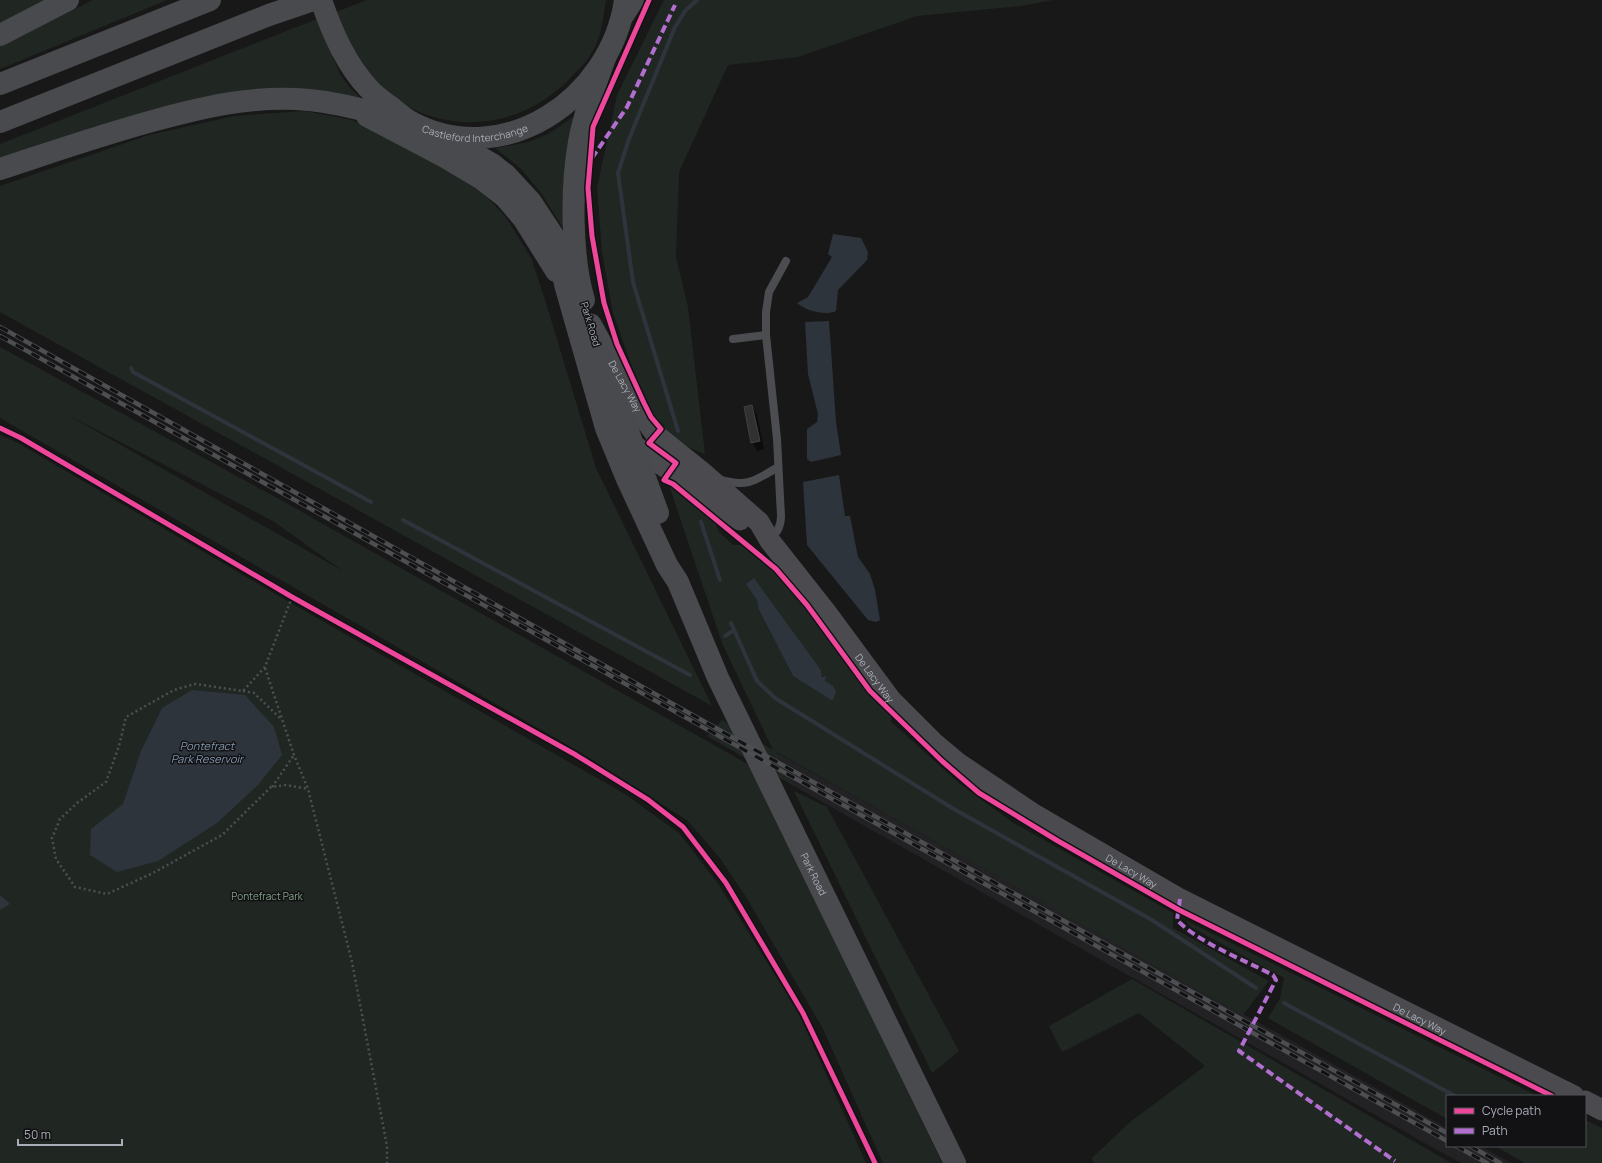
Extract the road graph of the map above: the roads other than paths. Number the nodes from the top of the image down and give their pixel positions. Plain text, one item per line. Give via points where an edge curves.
1 (68, 0) edge
2 (210, 0) edge
3 (313, 0) edge
4 (321, 0) edge
5 (626, 6) edge
6 (0, 35) edge
7 (605, 58) junction
8 (0, 84) edge
9 (348, 106) junction
10 (0, 122) edge
11 (410, 122) junction
12 (440, 134) junction
13 (0, 169) edge
14 (786, 261) dead end
15 (574, 292) junction
16 (591, 324) junction
17 (766, 335) junction
18 (733, 338) dead end
19 (606, 428) junction
20 (632, 442) junction
21 (778, 467) junction
22 (702, 472) junction
23 (770, 541) junction
24 (678, 582) junction
25 (1572, 1095) edge
26 (1586, 1102) edge
27 (1602, 1110) edge
28 (955, 1163) edge

1 - 6 main road
2 - 8 main road
3 - 10 main road
4 - 11 main road, Castleford Interchange via 347,60 370,90
5 - 7 main road, Castleford Interchange
7 - 12 main road, Castleford Interchange via 586,84 549,118 524,129 497,136 470,138
7 - 15 main road, Park Road via 584,118 576,161
9 - 11 main road
9 - 13 main road via 309,100 279,99 224,103 124,129
9 - 15 main road via 445,157 482,179 505,197 523,218
11 - 12 main road, Castleford Interchange
12 - 15 main road, Park Road via 492,164 531,202 554,237
14 - 17 lane via 769,292
15 - 16 main road, Park Road
15 - 19 main road, Park Road
16 - 20 main road, Park Road
16 - 22 street, De Lacy Way via 639,411 656,435
17 - 18 lane
17 - 21 lane
19 - 20 street, De Lacy Way
19 - 24 main road, Park Road via 667,564
20 - 23 street, De Lacy Way
20 - 24 main road, Park Road via 676,563
21 - 22 lane via 756,481 735,484
21 - 23 lane via 781,523
22 - 23 street, De Lacy Way via 759,522
23 - 25 street, De Lacy Way via 891,700 933,742 1006,797 1180,899
24 - 28 main road, Park Road via 718,678
26 - 27 street

